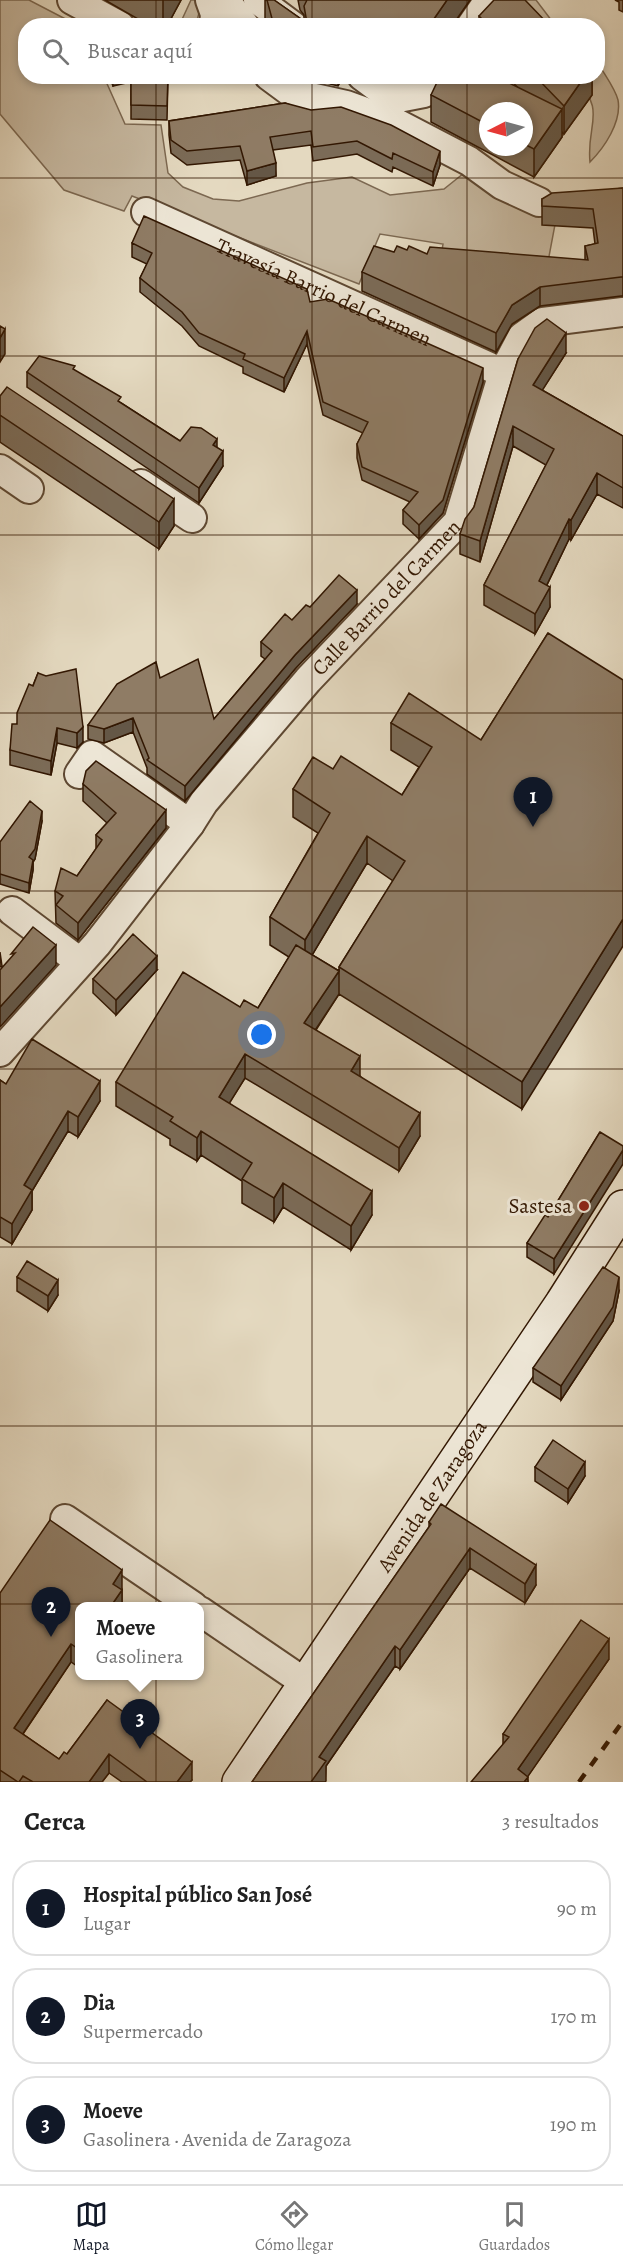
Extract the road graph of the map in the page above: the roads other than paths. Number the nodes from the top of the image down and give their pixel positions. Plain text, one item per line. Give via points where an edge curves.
1 (72, 0) edge
2 (210, 0) edge
3 (225, 0) edge
4 (489, 0) edge
5 (265, 2) edge
6 (105, 18) edge
7 (215, 18) edge
8 (239, 18) edge
9 (284, 18) edge
10 (477, 18) edge
11 (280, 84) edge
12 (373, 84) edge
13 (430, 84) edge
14 (539, 201) edge
15 (146, 212) dead end
16 (623, 312) edge
17 (503, 373) junction
18 (116, 466) edge
19 (0, 469) edge
20 (29, 489) dead end
21 (192, 518) dead end
22 (78, 774) dead end
23 (190, 824) junction
24 (12, 911) dead end
25 (80, 962) junction
26 (0, 1052) edge
27 (623, 1207) edge
28 (65, 1519) dead end
29 (187, 1602) edge
30 (204, 1614) edge
31 (307, 1684) junction
32 (239, 1782) edge

1 - 6 street
2 - 7 street
3 - 8 street
4 - 10 street
5 - 9 street
11 - 14 street via 292,93 346,105 398,124 469,161 502,185
12 - 13 street via 393,99 424,93
15 - 17 street, Travesía Barrio del Carmen
16 - 17 street, Calle Barrio del Carmen via 543,322 522,337
17 - 23 street, Calle Barrio del Carmen via 458,522 308,680 204,802
18 - 21 street
19 - 20 street
22 - 23 street via 92,755
23 - 25 street, Calle Barrio del Carmen
24 - 25 street
25 - 26 street, Calle Barrio del Carmen
27 - 31 main road, Avenida de Zaragoza
28 - 29 street
30 - 31 street
31 - 32 main road, Avenida de Zaragoza

